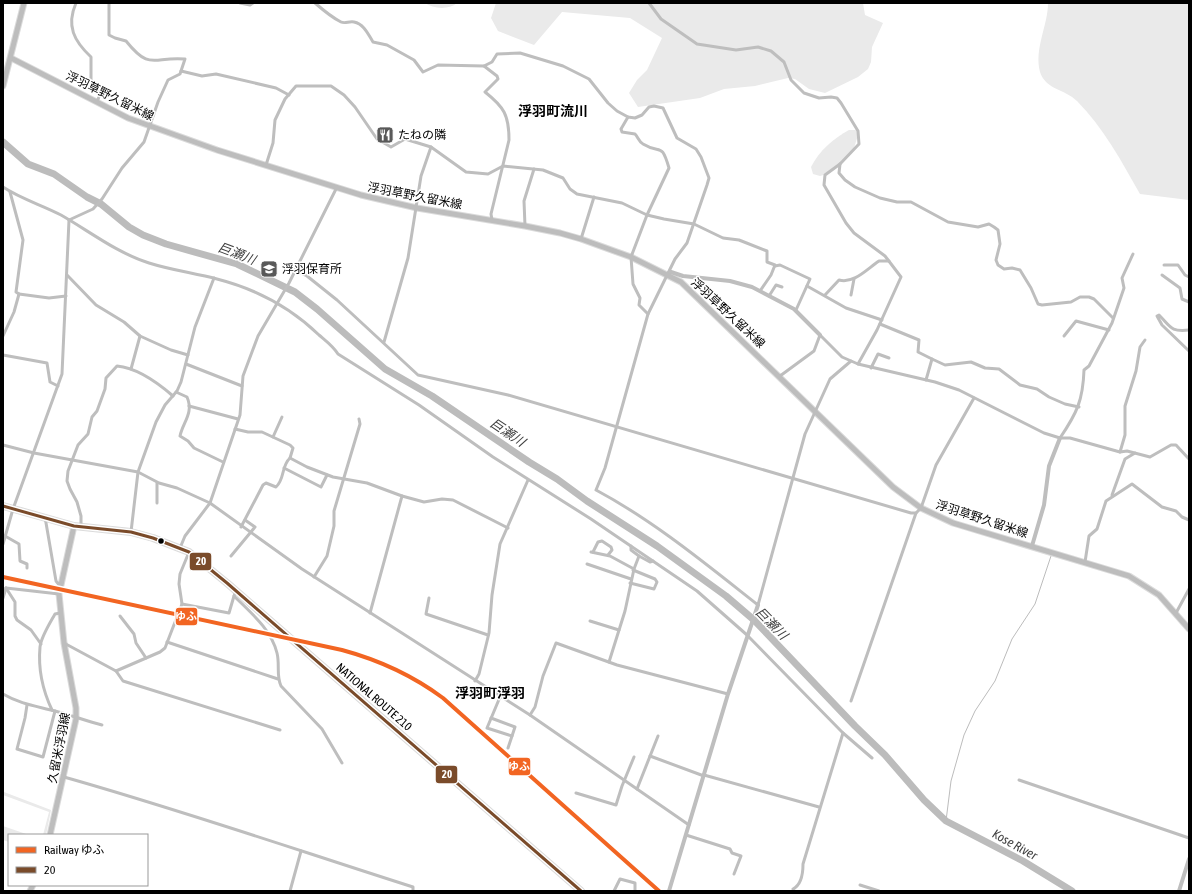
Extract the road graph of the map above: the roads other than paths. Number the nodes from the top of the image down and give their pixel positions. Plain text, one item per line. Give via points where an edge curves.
1 (24, 3) edge
2 (76, 3) edge
3 (109, 3) edge
4 (240, 3) edge
5 (253, 3) edge
6 (315, 3) edge
7 (648, 3) edge
8 (11, 58) junction
9 (484, 66) junction
10 (181, 71) junction
11 (3, 86) edge
12 (289, 95) junction
13 (97, 103) junction
14 (628, 117) junction
15 (148, 127) junction
16 (431, 147) junction
17 (840, 164) junction
18 (266, 165) junction
19 (503, 166) junction
20 (534, 169) junction
21 (3, 187) edge
22 (337, 187) junction
23 (10, 192) junction
24 (594, 197) junction
25 (416, 208) junction
26 (647, 215) junction
27 (69, 220) junction
28 (492, 220) junction
29 (694, 224) junction
30 (525, 226) junction
31 (580, 239) junction
32 (1133, 254) dead end
33 (631, 257) junction
34 (889, 261) junction
35 (1164, 265) dead end
36 (775, 266) junction
37 (295, 270) junction
38 (67, 275) junction
39 (667, 275) junction
40 (1162, 275) dead end
41 (1189, 277) edge
42 (214, 278) junction
43 (854, 279) junction
44 (807, 286) junction
45 (782, 287) dead end
46 (760, 291) junction
47 (19, 294) junction
48 (825, 295) junction
49 (850, 295) dead end
50 (66, 296) junction
51 (769, 296) junction
52 (1189, 302) edge
53 (277, 303) junction
54 (796, 310) junction
55 (648, 314) junction
56 (1113, 318) junction
57 (882, 320) junction
58 (880, 324) junction
59 (1108, 330) junction
60 (1189, 330) edge
61 (820, 335) junction
62 (3, 336) edge
63 (140, 336) junction
64 (1064, 336) dead end
65 (1145, 340) dead end
66 (384, 342) junction
67 (1189, 351) edge
68 (3, 355) edge
69 (188, 355) junction
70 (889, 358) dead end
71 (932, 359) junction
72 (851, 361) junction
73 (186, 364) junction
74 (858, 364) junction
75 (871, 368) junction
76 (130, 369) junction
77 (780, 376) junction
78 (926, 380) junction
79 (58, 386) junction
80 (242, 386) junction
81 (176, 392) junction
82 (173, 396) junction
83 (974, 398) junction
84 (189, 406) junction
85 (1079, 407) junction
86 (815, 411) junction
87 (282, 417) dead end
88 (238, 419) junction
89 (360, 419) dead end
90 (616, 426) junction
91 (235, 429) junction
92 (273, 437) junction
93 (1060, 438) junction
94 (3, 445) edge
95 (1120, 452) junction
96 (1135, 453) junction
97 (34, 454) junction
98 (290, 458) junction
99 (1189, 459) edge
100 (72, 460) junction
101 (223, 462) junction
102 (284, 468) junction
103 (138, 472) junction
104 (327, 475) junction
105 (792, 477) junction
106 (342, 479) junction
107 (528, 480) junction
108 (158, 483) junction
109 (1112, 495) junction
110 (402, 496) junction
111 (158, 503) dead end
112 (210, 503) junction
113 (3, 506) edge
114 (921, 508) junction
115 (13, 509) junction
116 (916, 514) junction
117 (45, 517) junction
118 (245, 520) junction
119 (1189, 520) edge
120 (74, 526) junction
121 (241, 527) junction
122 (81, 528) junction
123 (508, 528) junction
124 (131, 532) junction
125 (250, 533) junction
126 (5, 536) junction
127 (3, 544) edge
128 (631, 546) junction
129 (1032, 546) junction
130 (180, 548) junction
131 (189, 552) junction
132 (608, 555) junction
133 (231, 556) dead end
134 (639, 556) junction
135 (653, 561) junction
136 (1085, 562) junction
137 (587, 564) dead end
138 (27, 568) dead end
139 (634, 569) junction
140 (314, 577) junction
141 (631, 581) junction
142 (60, 586) junction
143 (6, 588) junction
144 (1189, 589) edge
145 (59, 594) junction
146 (235, 594) junction
147 (3, 595) edge
148 (429, 598) dead end
149 (182, 604) junction
150 (758, 605) junction
151 (60, 613) junction
152 (370, 613) junction
153 (1176, 613) junction
154 (120, 616) dead end
155 (590, 621) dead end
156 (1189, 629) edge
157 (620, 630) junction
158 (488, 635) junction
159 (748, 635) junction
160 (167, 642) junction
161 (64, 643) junction
162 (40, 644) junction
163 (146, 658) junction
164 (609, 662) junction
165 (116, 671) junction
166 (278, 679) junction
167 (475, 681) junction
168 (3, 694) edge
169 (728, 694) junction
170 (500, 697) junction
171 (850, 701) dead end
172 (27, 704) junction
173 (53, 710) junction
174 (530, 715) junction
175 (491, 718) junction
176 (76, 719) junction
177 (102, 725) dead end
178 (280, 730) dead end
179 (843, 733) junction
180 (512, 736) junction
181 (658, 736) dead end
182 (508, 748) dead end
183 (650, 756) junction
184 (634, 757) dead end
185 (872, 758) dead end
186 (342, 763) dead end
187 (704, 775) junction
188 (64, 777) junction
189 (624, 780) junction
190 (1019, 780) dead end
191 (636, 789) junction
192 (576, 793) dead end
193 (819, 807) junction
194 (689, 825) junction
195 (50, 834) edge
196 (686, 835) junction
197 (1189, 838) edge
198 (301, 851) junction
199 (1189, 859) edge
200 (734, 874) dead end
201 (860, 885) dead end
202 (290, 891) edge
203 (413, 891) edge
204 (581, 891) edge
205 (614, 891) edge
206 (635, 891) edge
207 (669, 891) edge
208 (794, 891) edge
209 (879, 891) edge
210 (1179, 891) edge

1 - 8 main road
2 - 13 street via 71,24 77,44 91,57 91,80 100,94
3 - 10 street via 109,35 126,40 144,59 185,59
4 - 5 street
6 - 9 street via 343,23 353,22 362,26 373,42 387,45 414,60 423,72 438,65
7 - 17 street via 660,19 698,44 729,49 767,49 779,56 791,80 804,93 837,98 858,131 860,141
8 - 11 main road
8 - 13 main road, 浮羽草野久留米線
9 - 14 street via 492,62 497,54 502,53 520,54 563,66 589,79 608,103
9 - 19 street via 498,79 485,92 502,106 509,128
10 - 12 street via 202,76 216,74 276,88
10 - 15 street via 168,80
12 - 16 street via 296,86 331,86 344,95 365,119 377,139 385,145 391,147 405,139
12 - 18 street via 275,120 273,144
13 - 15 main road, 浮羽草野久留米線
14 - 26 street via 622,132 635,134 643,144 661,150 669,168
14 - 29 street via 635,118 654,106 662,108 678,138 696,149 701,157 709,178
15 - 18 main road, 浮羽草野久留米線
15 - 27 street via 144,142 122,168 102,199 93,209
16 - 19 street via 466,172 488,174
16 - 25 street via 421,176
17 - 34 street via 825,175 824,185 854,233
17 - 56 street via 839,173 845,180 880,198 911,202 948,222 978,227 989,224 994,227 998,230 1000,244 996,260 998,265 1004,269 1020,270 1038,304 1071,302 1080,297 1089,297
18 - 22 main road, 浮羽草野久留米線
19 - 20 street
19 - 28 street via 491,214
20 - 24 street via 563,178 573,192
20 - 30 street via 524,201
21 - 23 street
22 - 25 main road, 浮羽草野久留米線
22 - 37 street
23 - 27 street
23 - 47 street via 23,240 16,292
24 - 26 street via 622,203
24 - 31 street
25 - 28 main road, 浮羽草野久留米線
25 - 66 street via 408,258
26 - 29 street
26 - 33 street
27 - 38 street
27 - 42 street via 148,263 174,271
28 - 30 main road, 浮羽草野久留米線
29 - 36 street via 723,238 739,240 767,251 766,262
29 - 39 street via 687,243
30 - 31 main road, 浮羽草野久留米線
31 - 33 main road, 浮羽草野久留米線
32 - 56 street via 1122,278 1124,288
33 - 39 main road, 浮羽草野久留米線
33 - 55 street via 633,284 640,298 639,306
34 - 43 street via 879,260
34 - 57 street via 901,276
35 - 41 street via 1178,265
36 - 44 street via 780,265 810,279
36 - 46 street
37 - 53 street
37 - 66 street via 328,292
38 - 50 street
38 - 63 street via 96,305 124,322
39 - 46 street via 671,272 684,276 730,280
39 - 55 street
39 - 77 main road, 浮羽草野久留米線 via 681,282
40 - 52 street via 1180,288 1182,299
42 - 53 street via 262,294
42 - 69 street via 203,303
43 - 48 street via 844,282 839,280
43 - 49 street
44 - 48 street
44 - 54 street
45 - 51 street via 776,285
46 - 51 street
47 - 50 street via 49,298
47 - 62 street
48 - 57 street via 846,308
50 - 79 street via 62,374
51 - 54 street
53 - 80 street via 258,336 243,376
53 - 107 street via 305,321 332,345 338,354 419,405
54 - 61 street
55 - 90 street
56 - 59 street
57 - 58 street
58 - 71 street via 919,340 918,352
58 - 74 street
59 - 64 street via 1076,321
59 - 85 street via 1089,366 1084,370
60 - 67 street via 1173,330 1158,316 1162,325
61 - 72 street via 842,357
61 - 77 street via 814,351
63 - 69 street
63 - 76 street
65 - 95 street via 1140,347 1136,371 1125,406 1126,435
66 - 90 street via 418,375 508,395
68 - 79 street via 47,364 50,382
69 - 73 street
70 - 75 street via 878,354
71 - 78 street
71 - 85 street via 945,365 971,362 985,368 999,369 1020,385 1037,389 1064,404
72 - 74 street
72 - 86 street via 830,379
73 - 80 street
73 - 81 street
74 - 75 street
75 - 78 street
76 - 82 street via 158,383
76 - 100 street via 117,366 107,376 105,389 97,411 92,417 88,434 78,445
77 - 86 main road, 浮羽草野久留米線
78 - 83 street via 959,390
79 - 97 street
80 - 88 street
81 - 82 street
81 - 84 street via 187,397
82 - 103 street via 156,422
83 - 93 street via 1020,423
83 - 114 street via 936,465
84 - 88 street
84 - 101 street via 187,421 180,436 194,448
85 - 93 street via 1076,416
86 - 105 street via 804,434
86 - 114 main road, 浮羽草野久留米線 via 893,487
87 - 92 street
88 - 91 street
89 - 106 street
90 - 105 street
90 - 150 street via 605,468 596,490 622,504 692,553
91 - 92 street via 262,432
91 - 101 street
92 - 98 street via 293,448
93 - 95 street via 1070,438
93 - 129 street via 1049,466 1044,505
94 - 97 street
95 - 96 street
96 - 99 street via 1150,457 1171,445 1176,445
96 - 109 street via 1125,458
97 - 100 street
97 - 115 street
98 - 102 street
98 - 104 street
100 - 103 street
100 - 122 street via 67,481 77,502
101 - 112 street
102 - 104 street via 321,487
102 - 118 street via 283,477 276,487 266,483 263,485
103 - 108 street
103 - 124 street
104 - 106 street
105 - 116 street
105 - 150 street
106 - 110 street via 367,483
106 - 140 street via 333,513 334,526 327,556
107 - 123 street
107 - 128 street
108 - 111 street
108 - 112 street via 178,488
109 - 119 street via 1119,494 1132,484 1162,507 1176,511
109 - 136 street via 1102,508 1097,529 1089,536
110 - 123 street via 424,502 453,500
110 - 152 street
112 - 121 street
112 - 130 street via 185,536
113 - 115 highway, NATIONAL ROUTE 210
114 - 116 street
114 - 129 main road, 浮羽草野久留米線 via 954,523
115 - 117 highway, NATIONAL ROUTE 210
115 - 126 street
116 - 171 street
117 - 120 highway, NATIONAL ROUTE 210
117 - 142 street via 56,581
118 - 121 street
118 - 125 street via 255,527
120 - 122 highway, NATIONAL ROUTE 210
120 - 142 main road, 久留米浮羽線
121 - 125 street
122 - 124 highway, NATIONAL ROUTE 210
123 - 158 street via 500,544
124 - 130 highway, NATIONAL ROUTE 210
125 - 133 street
125 - 140 street
126 - 127 street
126 - 138 street via 20,544 20,561 27,564
128 - 134 street via 631,550
128 - 135 street
129 - 136 main road, 浮羽草野久留米線
130 - 131 highway, NATIONAL ROUTE 210
131 - 146 highway, NATIONAL ROUTE 210
131 - 149 street via 179,579
132 - 132 street via 592,552 598,542 602,541 611,547
132 - 139 street
134 - 135 street
134 - 139 street
135 - 159 street via 697,591
136 - 153 main road, 浮羽草野久留米線 via 1138,580 1159,595
137 - 141 street
139 - 141 street
139 - 141 street via 657,582 654,589
140 - 152 street
141 - 157 street
142 - 145 main road, 久留米浮羽線
143 - 145 street
143 - 147 street
143 - 162 street via 15,602 17,620 31,630
144 - 153 street
145 - 151 main road, 久留米浮羽線
146 - 149 street via 229,613
146 - 166 street via 264,626 272,641 278,655
146 - 204 highway, NATIONAL ROUTE 210 via 275,625
148 - 158 street via 426,614
149 - 160 street
150 - 159 street
151 - 161 main road, 久留米浮羽線
151 - 162 street via 55,614
152 - 167 street
153 - 156 main road, 浮羽草野久留米線
154 - 163 street via 134,634 136,643
155 - 157 street
157 - 164 street
158 - 167 street
159 - 169 street
159 - 179 street
160 - 163 street via 160,652
160 - 166 street
161 - 165 street
161 - 176 main road, 久留米浮羽線
162 - 173 street via 41,679 47,703
163 - 165 street
164 - 169 street
164 - 174 street via 556,643 543,676 535,708
165 - 178 street via 122,681
166 - 186 street via 322,730
167 - 170 street
168 - 172 street
169 - 187 street
170 - 174 street
170 - 175 street
172 - 173 street
172 - 173 street via 17,749 43,757
173 - 176 street
174 - 189 street
175 - 180 street via 515,726
175 - 180 street via 487,728
176 - 177 street
176 - 188 main road, 久留米浮羽線
179 - 185 street
179 - 193 street
180 - 182 street
181 - 183 street
183 - 187 street
183 - 191 street
184 - 189 street
187 - 193 street
187 - 194 street
188 - 195 main road, 久留米浮羽線
188 - 198 street via 153,802
189 - 191 street
189 - 192 street via 616,805
190 - 197 street
191 - 194 street
193 - 208 street via 802,864 801,877
194 - 196 street
196 - 200 street via 730,849 732,853 742,856
196 - 207 street
198 - 202 street
198 - 203 street via 413,887
199 - 210 street
201 - 209 street
205 - 206 street via 620,879 635,884

